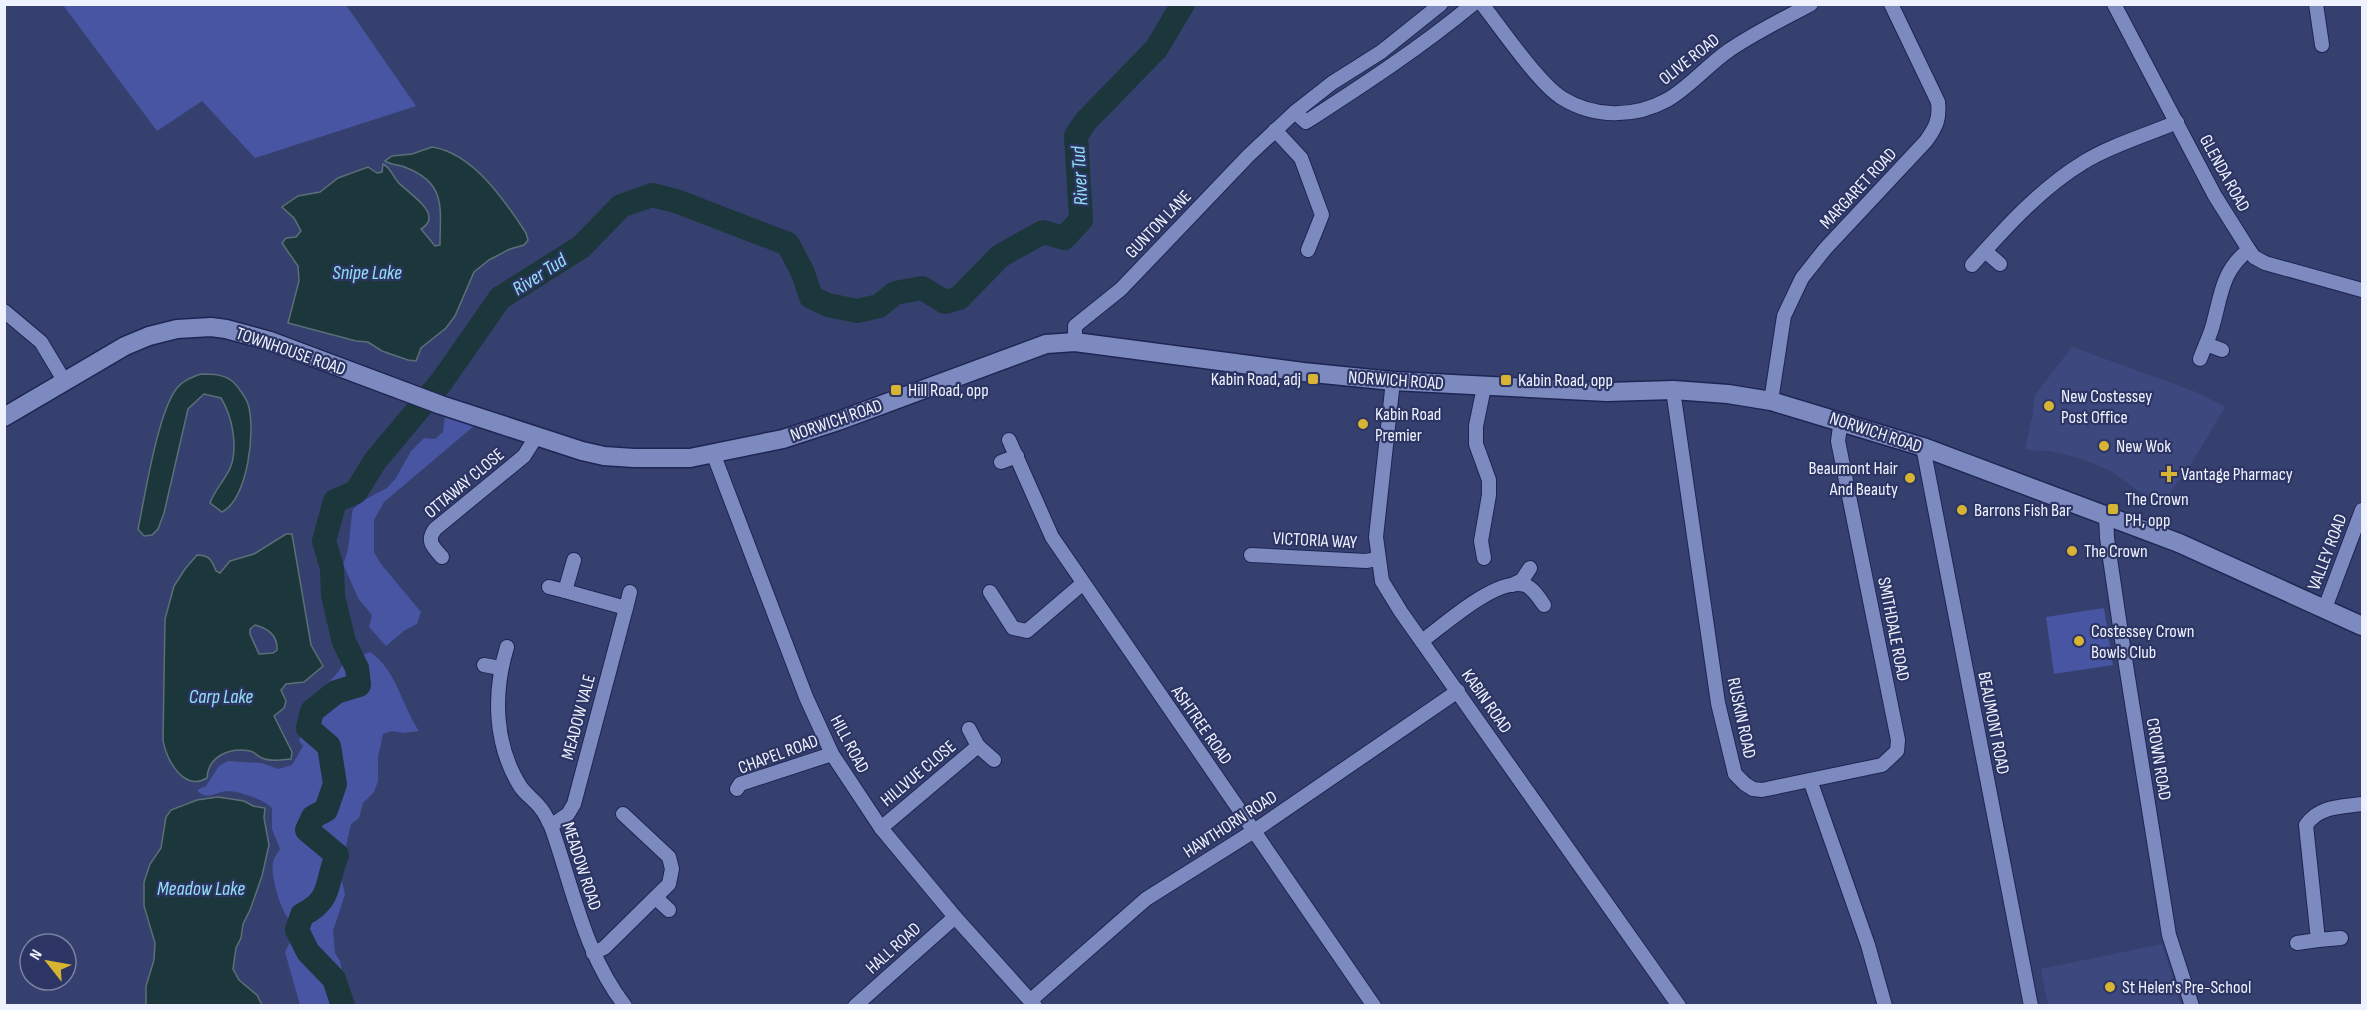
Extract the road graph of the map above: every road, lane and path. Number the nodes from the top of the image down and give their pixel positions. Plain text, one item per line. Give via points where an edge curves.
1 (1441, 4) edge
2 (1473, 4) edge
3 (1482, 4) edge
4 (1811, 4) edge
5 (1891, 4) edge
6 (2114, 4) edge
7 (2316, 4) edge
8 (2322, 45) dead end
9 (1295, 112) junction
10 (2177, 122) junction
11 (1275, 130) junction
12 (1308, 250) dead end
13 (2249, 250) junction
14 (1985, 251) junction
15 (2000, 264) dead end
16 (1972, 265) dead end
17 (2362, 290) edge
18 (4, 311) edge
19 (1075, 342) junction
20 (2206, 344) junction
21 (2222, 350) dead end
22 (2200, 358) dead end
23 (1393, 381) junction
24 (65, 382) junction
25 (1484, 387) junction
26 (1673, 390) junction
27 (416, 396) joint
28 (1771, 400) junction
29 (4, 417) edge
30 (1841, 420) junction
31 (536, 437) junction
32 (1009, 440) dead end
33 (1923, 447) junction
34 (713, 453) junction
35 (1017, 456) junction
36 (1001, 462) dead end
37 (2362, 510) edge
38 (2106, 515) junction
39 (1251, 555) dead end
40 (442, 557) dead end
41 (1484, 558) dead end
42 (1377, 559) junction
43 (574, 560) dead end
44 (1530, 568) dead end
45 (1082, 584) junction
46 (1510, 585) junction
47 (549, 587) dead end
48 (565, 591) junction
49 (630, 592) dead end
50 (990, 592) dead end
51 (1544, 605) dead end
52 (626, 608) junction
53 (2325, 608) junction
54 (2362, 626) edge
55 (1422, 641) junction
56 (507, 647) dead end
57 (484, 665) dead end
58 (500, 668) junction
59 (1458, 691) junction
60 (969, 729) dead end
61 (978, 746) junction
62 (832, 754) junction
63 (994, 760) dead end
64 (1810, 780) junction
65 (736, 789) dead end
66 (2362, 804) edge
67 (623, 814) dead end
68 (551, 826) junction
69 (881, 828) junction
70 (1254, 831) junction
71 (656, 898) junction
72 (669, 910) dead end
73 (955, 917) junction
74 (2341, 938) dead end
75 (2318, 940) junction
76 (2297, 943) dead end
77 (593, 953) junction
78 (1033, 1003) edge
79 (625, 1005) edge
80 (855, 1005) edge
81 (1374, 1005) edge
82 (1679, 1005) edge
83 (1885, 1005) edge
84 (2031, 1005) edge
85 (2192, 1005) edge

1 - 9 street, GUNTON LANE
2 - 9 street via 1324,112 1306,122
3 - 4 street, OLIVE ROAD via 1561,97 1587,110 1609,114 1635,112 1668,100 1750,36
5 - 28 street, MARGARET ROAD via 1938,102 1938,124 1802,278 1784,316
6 - 10 street, GLENDA ROAD
7 - 8 street
9 - 11 street, GUNTON LANE
10 - 13 street, GLENDA ROAD via 2215,196
10 - 14 street via 2084,162 2047,190
11 - 12 street via 1301,158 1322,215
11 - 19 street, GUNTON LANE via 1122,289 1075,326
13 - 17 street, GLENDA ROAD via 2265,263
13 - 20 street via 2227,273
14 - 15 street
14 - 16 street
18 - 24 street via 41,342
19 - 23 street, NORWICH ROAD
19 - 34 street, NORWICH ROAD via 1046,344 783,439
20 - 21 street
20 - 22 street
23 - 25 street, NORWICH ROAD
23 - 42 street, KABIN ROAD
24 - 27 street, TOWNHOUSE ROAD via 149,336 211,327 270,341
24 - 29 street, TOWNHOUSE ROAD
25 - 26 street, NORWICH ROAD via 1607,392
25 - 41 street via 1476,426 1476,444 1489,480 1481,541
26 - 28 street, NORWICH ROAD
26 - 64 street, RUSKIN ROAD via 1718,703 1736,774 1753,789 1762,790
27 - 31 street, NORWICH ROAD
28 - 30 street, NORWICH ROAD
30 - 33 street, NORWICH ROAD
30 - 64 street, SMITHDALE ROAD via 1838,441 1898,740 1897,751 1882,765
31 - 34 street, NORWICH ROAD via 604,456 661,459
31 - 40 street, OTTAWAY CLOSE via 524,456 435,529 430,544
32 - 35 street, ASHTREE ROAD
33 - 38 street, NORWICH ROAD
33 - 84 street, BEAUMONT ROAD
34 - 62 street, HILL ROAD via 806,697
35 - 36 street
35 - 45 street, ASHTREE ROAD via 1052,537
37 - 53 street, VALLEY ROAD
38 - 53 street, NORWICH ROAD
38 - 85 street, CROWN ROAD via 2169,935
39 - 42 street, VICTORIA WAY
42 - 55 street, KABIN ROAD via 1382,581
43 - 48 street
44 - 46 street via 1522,580
45 - 50 street via 1027,631 1013,628
45 - 70 street, ASHTREE ROAD
46 - 51 street via 1530,588
46 - 55 street via 1480,598
47 - 48 street
48 - 52 street
49 - 52 street, MEADOW VALE
52 - 68 street, MEADOW VALE via 574,804 568,814
53 - 54 street, NORWICH ROAD
55 - 59 street, KABIN ROAD
56 - 58 street, MEADOW ROAD
57 - 58 street
58 - 68 street, MEADOW ROAD via 497,716 506,757 521,787
59 - 70 street, HAWTHORN ROAD
59 - 82 street, KABIN ROAD
60 - 61 street, HILLVUE CLOSE
61 - 63 street, HILLVUE CLOSE
61 - 69 street, HILLVUE CLOSE
62 - 65 street, CHAPEL ROAD via 740,784
62 - 69 street, HILL ROAD
64 - 83 street
66 - 75 street via 2325,809 2313,815 2306,825
67 - 71 street via 669,857 669,884
68 - 77 street, MEADOW ROAD
69 - 73 street, HILL ROAD
70 - 78 street, HAWTHORN ROAD via 1146,899
70 - 81 street, ASHTREE ROAD
71 - 72 street
71 - 77 street via 604,948
73 - 78 street, HILL ROAD
73 - 80 street, HALL ROAD
74 - 75 street
75 - 76 street
77 - 79 street, MEADOW ROAD via 611,988

